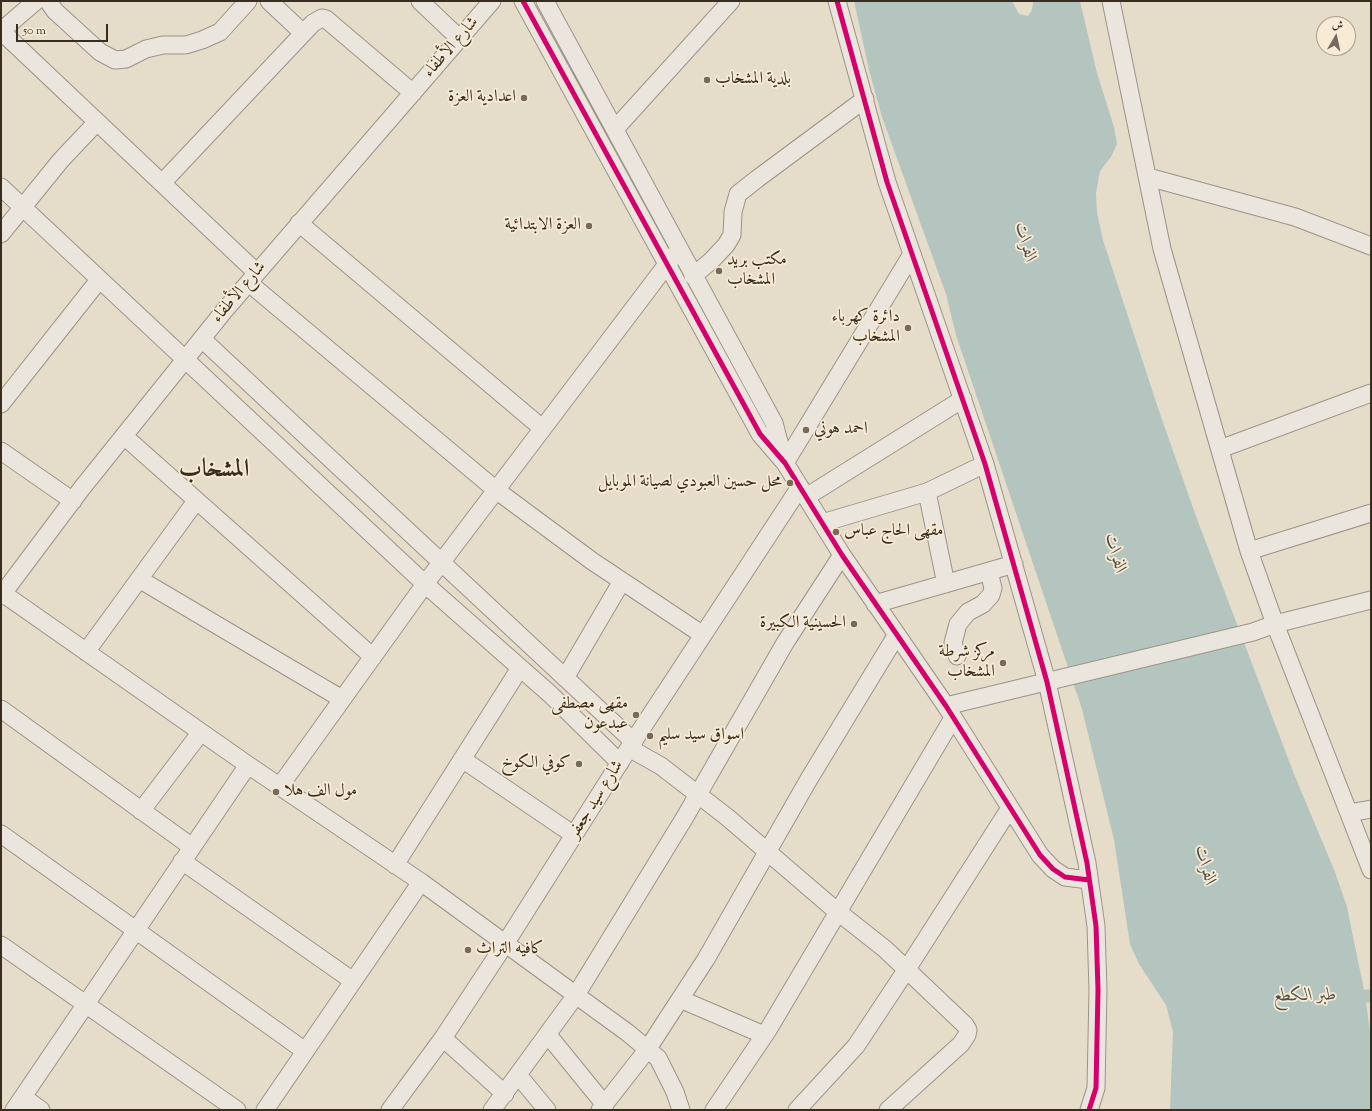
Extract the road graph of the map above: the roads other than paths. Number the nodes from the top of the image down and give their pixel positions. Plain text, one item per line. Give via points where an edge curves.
1 (36, 1) edge
2 (48, 1) edge
3 (248, 1) edge
4 (269, 1) edge
5 (420, 1) edge
6 (492, 1) edge
7 (523, 1) edge
8 (545, 1) edge
9 (731, 1) edge
10 (837, 1) edge
11 (1111, 1) edge
12 (1, 31) edge
13 (303, 33) junction
14 (460, 39) junction
15 (413, 93) junction
16 (865, 99) junction
17 (97, 122) junction
18 (615, 130) junction
19 (1148, 177) junction
20 (162, 183) junction
21 (1, 187) edge
22 (22, 207) junction
23 (299, 223) junction
24 (1, 234) edge
25 (1371, 246) edge
26 (679, 250) junction
27 (912, 254) junction
28 (668, 262) junction
29 (693, 276) junction
30 (252, 278) junction
31 (99, 280) junction
32 (202, 339) junction
33 (185, 361) junction
34 (1371, 393) edge
35 (962, 399) junction
36 (1, 404) edge
37 (542, 428) junction
38 (124, 436) junction
39 (1220, 449) junction
40 (1, 451) edge
41 (785, 463) junction
42 (985, 464) junction
43 (496, 490) junction
44 (803, 492) junction
45 (927, 492) junction
46 (73, 501) junction
47 (196, 501) junction
48 (1371, 513) edge
49 (822, 523) junction
50 (1249, 551) junction
51 (842, 555) junction
52 (440, 563) junction
53 (1014, 564) junction
54 (989, 572) junction
55 (139, 579) junction
56 (622, 581) junction
57 (425, 584) junction
58 (946, 584) junction
59 (2, 594) edge
60 (1371, 600) edge
61 (875, 604) junction
62 (1275, 624) junction
63 (703, 635) junction
64 (896, 636) junction
65 (86, 652) junction
66 (957, 656) dead end
67 (373, 657) junction
68 (520, 668) junction
69 (565, 678) junction
70 (1055, 680) junction
71 (342, 699) junction
72 (1, 709) edge
73 (950, 712) junction
74 (201, 732) junction
75 (632, 745) junction
76 (462, 759) junction
77 (620, 763) junction
78 (248, 765) junction
79 (280, 786) junction
80 (698, 795) junction
81 (1010, 808) junction
82 (1371, 809) edge
83 (142, 811) junction
84 (1349, 813) junction
85 (1, 834) edge
86 (574, 835) junction
87 (192, 847) junction
88 (767, 852) junction
89 (182, 861) junction
90 (395, 865) junction
91 (1371, 870) edge
92 (1089, 880) junction
93 (420, 882) junction
94 (838, 912) junction
95 (135, 930) junction
96 (505, 944) junction
97 (1, 945) edge
98 (907, 969) junction
99 (353, 980) junction
100 (576, 995) junction
101 (680, 999) junction
102 (85, 1005) junction
103 (548, 1035) junction
104 (764, 1035) junction
105 (442, 1038) junction
106 (647, 1050) junction
107 (305, 1051) junction
108 (518, 1075) junction
109 (505, 1094) junction
110 (19, 1104) edge
111 (602, 1107) edge
112 (41, 1110) edge
113 (237, 1110) edge
114 (265, 1110) edge
115 (390, 1110) edge
116 (492, 1110) edge
117 (547, 1110) edge
118 (681, 1110) edge
119 (714, 1110) edge
120 (797, 1110) edge
121 (888, 1110) edge
122 (1089, 1110) edge

1 - 12 street
2 - 3 street via 55,11 100,52 114,60 126,59 146,49 163,45 186,45 202,40 220,32
4 - 13 street
5 - 14 street
6 - 14 street, شارع الأطفاء
7 - 28 street
8 - 18 street
9 - 18 street
10 - 16 street
11 - 19 street
12 - 17 street
13 - 15 street via 318,20 326,20
13 - 20 street
14 - 15 street, شارع الأطفاء
15 - 23 street, شارع الأطفاء
16 - 27 street via 887,182
16 - 29 street via 756,178 738,194 733,212 732,235 711,261
17 - 20 street
17 - 22 street
18 - 26 street
19 - 25 street via 1295,217
19 - 39 street via 1162,249
20 - 30 street
21 - 22 street
22 - 24 street
22 - 31 street
23 - 30 street, شارع الأطفاء
23 - 37 street
26 - 28 street
26 - 29 street
27 - 35 street
27 - 41 street
28 - 37 street
28 - 41 street via 760,434
29 - 41 street via 774,423
30 - 32 street, شارع الأطفاء
30 - 43 street
31 - 33 street
31 - 36 street
32 - 33 street, شارع الأطفاء
32 - 52 street
33 - 38 street, شارع الأطفاء
33 - 57 street
34 - 39 street
35 - 42 street
35 - 44 street
37 - 43 street
38 - 46 street, شارع الأطفاء
38 - 47 street
39 - 50 street
40 - 46 street
41 - 44 street
42 - 45 street
42 - 53 street
43 - 52 street
43 - 56 street
44 - 49 street
44 - 63 street, شارع سيد جعفر
45 - 49 street
45 - 58 street
46 - 59 street, شارع الأطفاء
47 - 55 street
47 - 67 street
48 - 50 street
49 - 51 street
50 - 62 street
51 - 61 street
51 - 80 street via 784,643
52 - 57 street
52 - 69 street
53 - 54 street
53 - 70 street
54 - 58 street
54 - 66 street via 993,588 991,595 968,612 958,624 953,643
55 - 65 street
55 - 71 street
56 - 63 street
56 - 69 street
57 - 67 street
57 - 68 street
58 - 61 street
59 - 65 street
60 - 62 street
61 - 64 street
62 - 70 street via 1253,632
62 - 84 street
63 - 75 street, شارع سيد جعفر
64 - 73 street
64 - 88 street
65 - 74 street
67 - 71 street
68 - 76 street
68 - 77 street
69 - 75 street
70 - 73 street
70 - 92 street
71 - 79 street
72 - 83 street
73 - 81 street
73 - 94 street
74 - 78 street
74 - 83 street
75 - 77 street, شارع سيد جعفر
75 - 80 street
76 - 86 street
76 - 90 street
77 - 86 street, شارع سيد جعفر
78 - 79 street
78 - 87 street
79 - 90 street
80 - 88 street
80 - 100 street
81 - 92 street via 1040,855 1053,870 1065,877
81 - 98 street
82 - 84 street
83 - 87 street
84 - 91 street
85 - 95 street
86 - 96 street, شارع سيد جعفر
87 - 89 street
88 - 94 street
88 - 101 street via 706,959
89 - 95 street
89 - 99 street
90 - 93 street
92 - 122 street via 1096,926 1098,990 1096,1088
93 - 96 street
93 - 99 street
94 - 98 street
94 - 104 street
95 - 102 street
95 - 107 street
96 - 100 street
96 - 105 street, شارع سيد جعفر
97 - 102 street
98 - 120 street via 856,1046
98 - 121 street via 950,1009 968,1030 961,1044
99 - 107 street
100 - 103 street
100 - 106 street
101 - 104 street
101 - 106 street
102 - 110 street
102 - 113 street
103 - 108 street
103 - 111 street
104 - 119 street
105 - 109 street
105 - 115 street, شارع سيد جعفر
106 - 111 street
106 - 118 street via 658,1058
107 - 114 street
108 - 109 street
108 - 117 street
109 - 116 street
110 - 112 street

